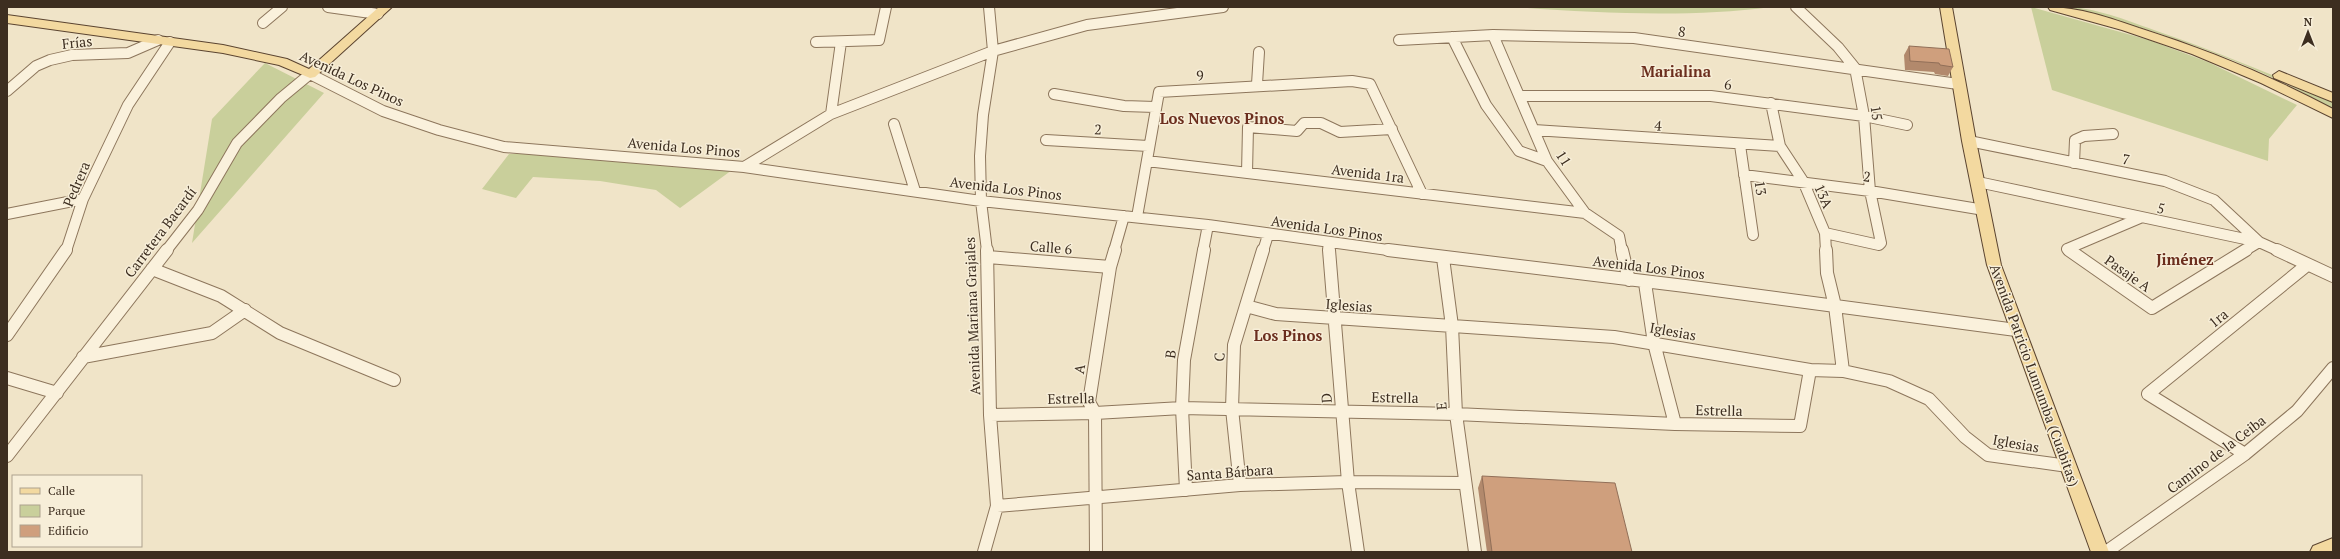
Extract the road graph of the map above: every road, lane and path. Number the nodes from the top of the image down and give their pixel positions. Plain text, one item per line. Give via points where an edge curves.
1 (282, 7) edge
2 (328, 7) edge
3 (886, 7) edge
4 (989, 7) edge
5 (1223, 7) edge
6 (1796, 7) edge
7 (1946, 7) edge
8 (2054, 7) edge
9 (2086, 7) edge
10 (382, 11) edge
11 (7, 19) edge
12 (263, 23) dead end
13 (1493, 35) junction
14 (1452, 37) junction
15 (1399, 40) dead end
16 (164, 41) junction
17 (816, 42) dead end
18 (841, 42) junction
19 (993, 51) junction
20 (1259, 52) dead end
21 (1855, 68) junction
22 (310, 74) junction
23 (1257, 84) junction
24 (1958, 84) junction
25 (7, 91) edge
26 (1054, 94) dead end
27 (1521, 96) junction
28 (2333, 98) edge
29 (1771, 103) junction
30 (1155, 106) junction
31 (831, 114) junction
32 (2333, 114) edge
33 (1864, 116) junction
34 (894, 124) dead end
35 (1907, 125) dead end
36 (1392, 129) junction
37 (1534, 130) junction
38 (2113, 134) dead end
39 (1046, 140) dead end
40 (1969, 141) junction
41 (1740, 144) junction
42 (1148, 146) junction
43 (1780, 146) junction
44 (1147, 161) junction
45 (1546, 161) junction
46 (2074, 163) junction
47 (744, 167) junction
48 (1246, 173) junction
49 (1744, 175) junction
50 (1803, 181) junction
51 (1978, 182) junction
52 (915, 191) junction
53 (1870, 191) junction
54 (1422, 194) junction
55 (83, 199) junction
56 (981, 201) junction
57 (1984, 210) junction
58 (1585, 213) junction
59 (8, 215) edge
60 (1124, 216) junction
61 (1137, 217) junction
62 (2140, 218) junction
63 (1208, 225) junction
64 (1825, 233) junction
65 (1268, 235) junction
66 (1753, 235) dead end
67 (2259, 242) junction
68 (1328, 243) junction
69 (988, 257) junction
70 (1443, 258) junction
71 (2307, 265) junction
72 (1110, 268) junction
73 (152, 269) junction
74 (2333, 276) edge
75 (1628, 280) junction
76 (1646, 283) junction
77 (1246, 306) junction
78 (1835, 306) junction
79 (245, 310) junction
80 (1336, 319) junction
81 (1452, 326) junction
82 (2016, 330) junction
83 (7, 335) edge
84 (1654, 343) junction
85 (83, 357) junction
86 (2333, 368) edge
87 (1810, 370) junction
88 (1843, 371) junction
89 (7, 378) edge
90 (394, 380) dead end
91 (57, 392) junction
92 (1182, 408) junction
93 (1232, 409) junction
94 (1342, 411) junction
95 (1095, 413) junction
96 (1456, 414) junction
97 (990, 415) junction
98 (1675, 424) junction
99 (2245, 454) junction
100 (7, 456) edge
101 (2068, 466) junction
102 (1348, 482) junction
103 (1466, 483) junction
104 (1240, 485) junction
105 (1186, 490) junction
106 (1095, 497) junction
107 (997, 506) junction
108 (2333, 546) edge
109 (984, 552) edge
110 (1096, 552) edge
111 (1358, 552) edge
112 (1475, 552) edge
113 (2100, 552) edge
114 (2106, 552) edge
115 (2319, 552) edge

1 - 12 street
2 - 10 street
3 - 18 street via 879,40
4 - 19 street, Avenida Mariana Grajales
5 - 19 street via 1086,25
6 - 21 street, 15 via 1838,47
7 - 24 main road, Avenida Patricio Lumumba (Cuabitas)
8 - 32 main road via 2124,25 2180,44 2242,68
9 - 28 main road via 2136,20 2191,39
10 - 22 main road, Carretera Bacardí
11 - 16 main road, Avenida Los Pinos
13 - 14 street, 8
13 - 21 street, 8 via 1634,38
13 - 27 street, 11
14 - 15 street, 8
14 - 45 street via 1486,105 1519,151
16 - 22 main road, Avenida Los Pinos via 282,62
16 - 25 street, Frías via 128,53 72,55 50,60 36,66
16 - 55 street, Pedrera via 128,105
17 - 18 street
18 - 31 street
19 - 31 street
19 - 56 street, Avenida Mariana Grajales via 983,115 980,156
20 - 23 street
21 - 24 street, 8
21 - 33 street, 15
22 - 47 street, Avenida Los Pinos via 383,111 438,130 504,147
22 - 73 street, Carretera Bacardí via 281,98 237,143 198,210
23 - 30 street, 9 via 1159,92
23 - 36 street, 9 via 1352,81 1370,84
24 - 40 main road, Avenida Patricio Lumumba (Cuabitas)
26 - 30 street via 1124,106
27 - 29 street, 6 via 1711,96
27 - 37 street, 11
29 - 33 street, 6
29 - 43 street, 13A
30 - 42 street, 9
31 - 47 street
33 - 35 street, 6
33 - 53 street, 15
34 - 52 street via 911,171
36 - 48 street via 1340,132 1321,123 1304,123 1297,131 1248,128
36 - 54 street
37 - 41 street, 4
37 - 45 street, 11
38 - 46 street via 2084,136 2075,140
39 - 42 street, 2
40 - 46 street, 7
40 - 51 main road, Avenida Patricio Lumumba (Cuabitas)
41 - 43 street, 4
41 - 49 street, 13
42 - 44 street, 9
43 - 50 street, 13A
44 - 48 street, Avenida 1ra
44 - 61 street, 9
45 - 58 street, 11
46 - 67 street, 7 via 2165,181 2201,194 2214,200
47 - 52 street, Avenida Los Pinos
48 - 54 street, Avenida 1ra
49 - 50 street, 2
49 - 66 street, 13
50 - 53 street, 2
50 - 64 street, 13A
51 - 57 main road, Avenida Patricio Lumumba (Cuabitas)
51 - 62 street, 5
52 - 56 street, Avenida Los Pinos
53 - 57 street, 2
53 - 64 street, 15 via 1881,242 1879,245
54 - 58 street, Avenida 1ra
55 - 59 street
55 - 83 street, Pedrera via 65,253
56 - 60 street, Avenida Los Pinos
56 - 69 street, Avenida Mariana Grajales
57 - 82 main road, Avenida Patricio Lumumba (Cuabitas) via 1994,265
58 - 75 street, 11 via 1619,236
60 - 61 street, Avenida Los Pinos
60 - 72 street, A
61 - 63 street, Avenida Los Pinos
62 - 67 street, 5
62 - 67 street, Pasaje A via 2067,249 2152,308
63 - 65 street, Avenida Los Pinos
63 - 92 street, B via 1184,360
64 - 78 street, 13A via 1827,273
65 - 68 street, Avenida Los Pinos
65 - 77 street, C
67 - 71 street, 5
68 - 70 street, Avenida Los Pinos
68 - 80 street, D
69 - 72 street, Calle 6
69 - 97 street, Avenida Mariana Grajales
70 - 75 street, Avenida Los Pinos
70 - 81 street, E
71 - 74 street, 5
71 - 99 street, 1ra via 2148,394
72 - 95 street, A via 1089,402
73 - 79 street via 222,296
73 - 85 street, Carretera Bacardí
75 - 76 street, Avenida Los Pinos
76 - 78 street, Avenida Los Pinos
76 - 84 street
77 - 80 street, Iglesias via 1276,314
77 - 93 street, C via 1234,345
78 - 82 street, Avenida Los Pinos
78 - 88 street
79 - 85 street via 212,332
79 - 90 street via 280,333
80 - 81 street, Iglesias
80 - 94 street, D
81 - 84 street, Iglesias via 1614,337
81 - 96 street, E
82 - 101 main road, Avenida Patricio Lumumba (Cuabitas)
84 - 87 street, Iglesias
84 - 98 street
85 - 91 street, Carretera Bacardí
86 - 99 street, Camino de la Ceiba via 2297,410
87 - 88 street, Iglesias
87 - 98 street, Estrella via 1800,426
88 - 101 street, Iglesias via 1889,381 1929,399 1965,437 1988,456
89 - 91 street
91 - 100 street, Carretera Bacardí
92 - 93 street, Estrella
92 - 95 street, Estrella
92 - 105 street, B
93 - 94 street, Estrella
93 - 104 street, C
94 - 96 street, Estrella
94 - 102 street, D
95 - 97 street, Estrella
95 - 106 street, A
96 - 98 street, Estrella
96 - 103 street, E
97 - 107 street, Avenida Mariana Grajales
99 - 114 street, Camino de la Ceiba
101 - 113 main road, Avenida Patricio Lumumba (Cuabitas)
102 - 103 street, Santa Bárbara
102 - 104 street, Santa Bárbara
102 - 111 street, D
103 - 112 street, E
104 - 105 street, Santa Bárbara
105 - 106 street, Santa Bárbara
106 - 107 street, Santa Bárbara
106 - 110 street, A
107 - 109 street, Avenida Mariana Grajales
108 - 115 main road

